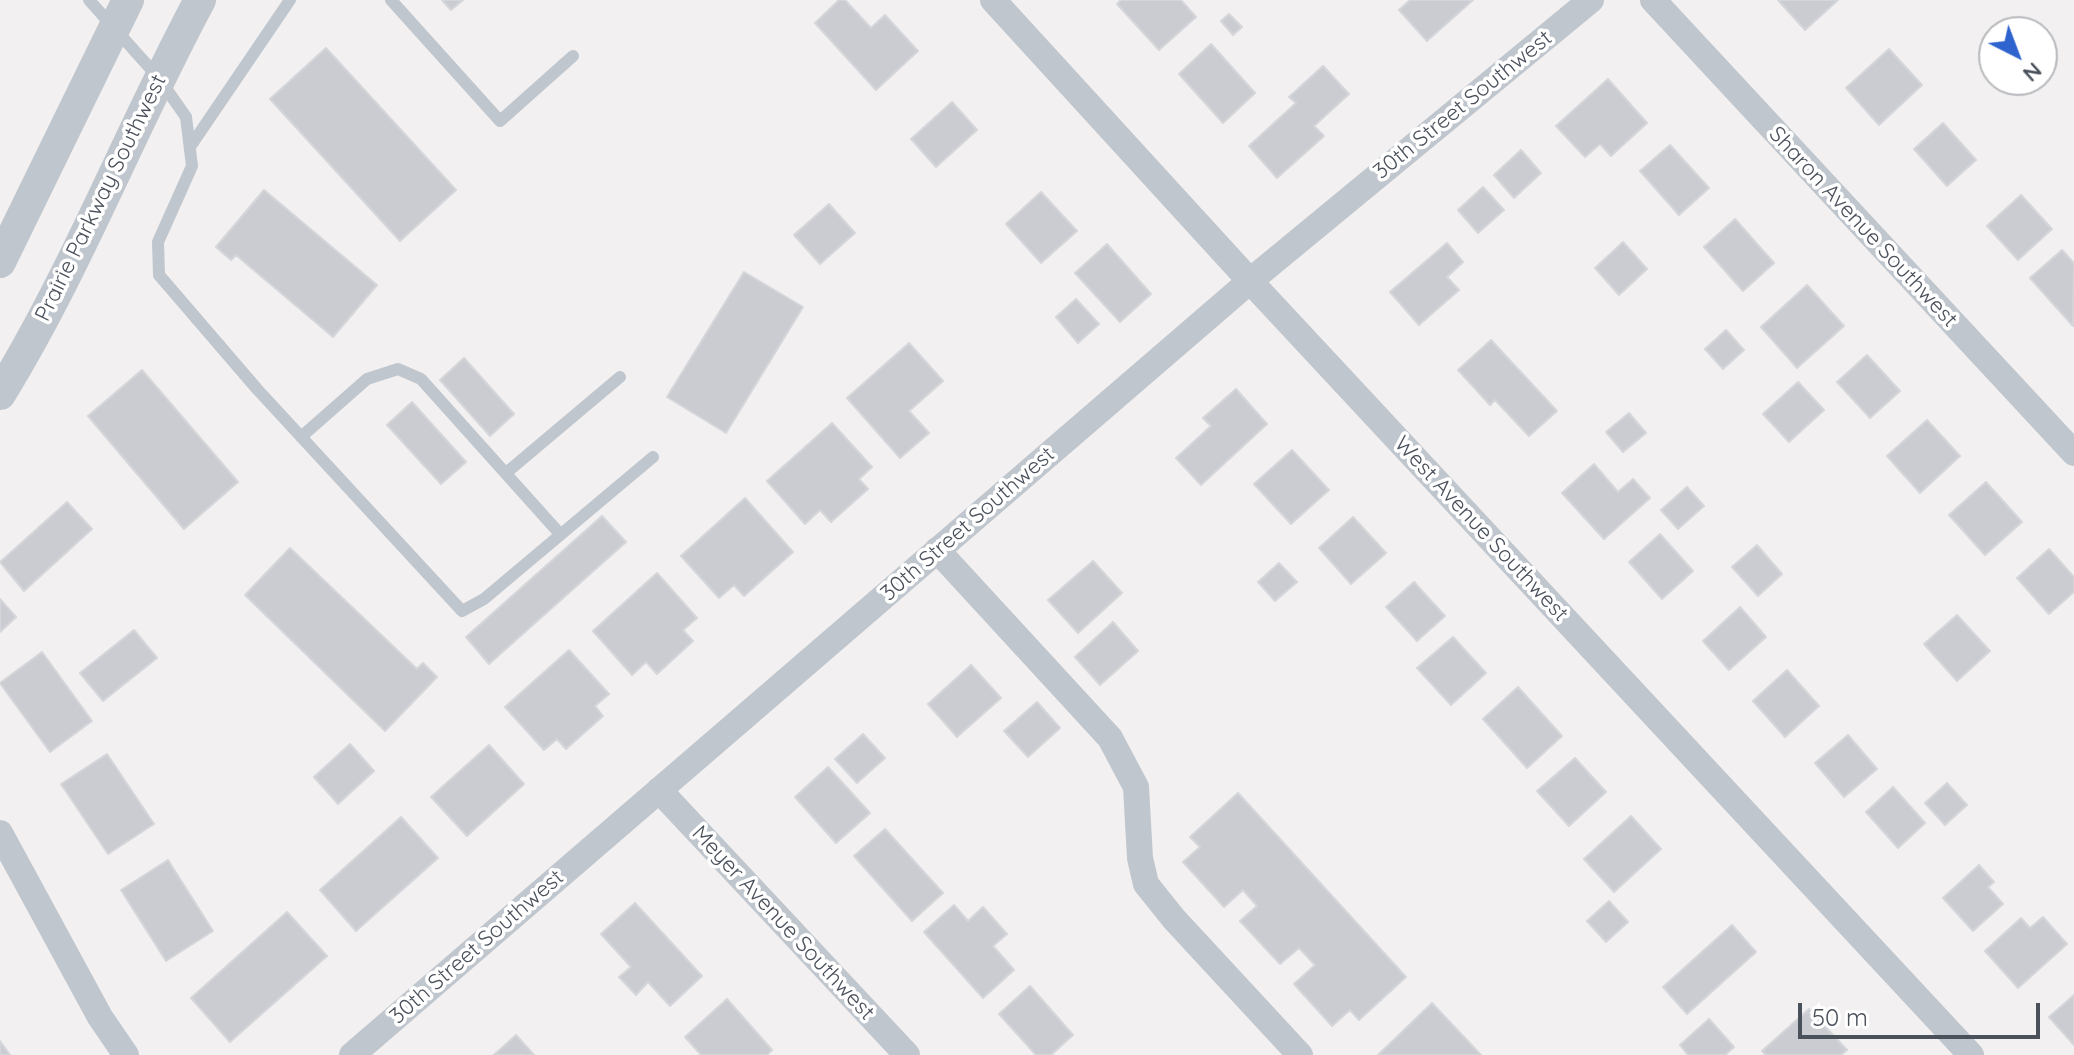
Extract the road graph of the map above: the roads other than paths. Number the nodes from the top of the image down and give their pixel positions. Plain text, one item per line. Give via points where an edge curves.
1 (89, 0) edge
2 (200, 0) edge
3 (290, 0) edge
4 (391, 0) edge
5 (993, 0) edge
6 (1591, 0) edge
7 (1653, 0) edge
8 (121, 14) edge
9 (573, 56) dead end
10 (158, 77) junction
11 (190, 147) junction
12 (0, 262) edge
13 (1250, 281) junction
14 (620, 377) dead end
15 (0, 394) edge
16 (301, 437) junction
17 (2074, 453) edge
18 (653, 457) dead end
19 (506, 473) junction
20 (560, 534) junction
21 (937, 550) junction
22 (659, 790) junction
23 (0, 833) edge
24 (126, 1055) edge
25 (352, 1055) edge
26 (907, 1055) edge
27 (1300, 1055) edge
28 (1971, 1055) edge

1 - 8 lane
2 - 10 street, Prairie Parkway Southwest
3 - 11 lane
4 - 9 lane via 500,121
5 - 13 street, West Avenue Southwest
6 - 13 street, 30th Street Southwest
7 - 17 street, Sharon Avenue Southwest
8 - 10 lane
8 - 12 street
10 - 11 lane via 186,117
10 - 15 street, Prairie Parkway Southwest via 38,330
11 - 16 lane via 192,166 158,242 159,275
13 - 21 street, 30th Street Southwest
13 - 28 street, West Avenue Southwest
14 - 19 lane
16 - 19 lane via 367,379 398,369 421,379
16 - 20 lane via 462,611 484,599
18 - 20 lane
19 - 20 lane
21 - 22 street, 30th Street Southwest
21 - 27 street via 1110,738 1136,787 1146,884
22 - 25 street, 30th Street Southwest
22 - 26 street, Meyer Avenue Southwest
23 - 24 street

